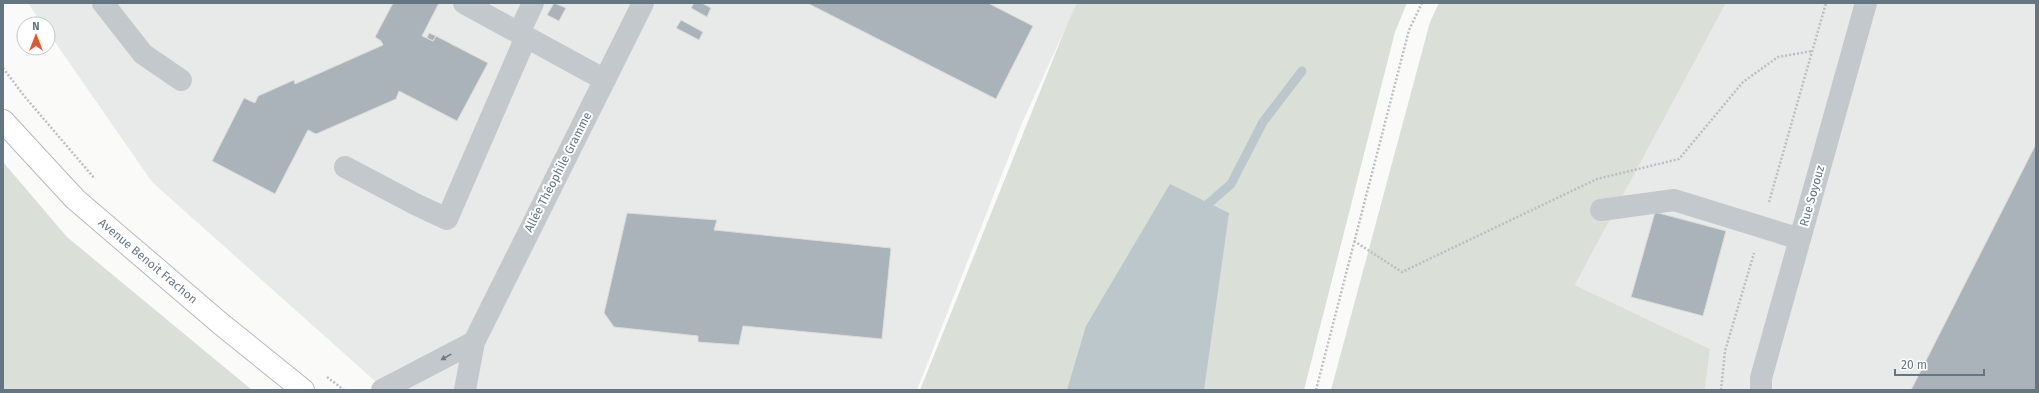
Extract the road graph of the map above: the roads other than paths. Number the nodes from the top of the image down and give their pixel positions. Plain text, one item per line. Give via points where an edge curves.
1 (104, 3) edge
2 (464, 3) edge
3 (532, 3) edge
4 (643, 3) edge
5 (1866, 3) edge
6 (522, 35) junction
7 (181, 80) dead end
8 (605, 80) junction
9 (3, 122) edge
10 (345, 167) dead end
11 (1601, 210) dead end
12 (1800, 239) junction
13 (474, 342) junction
14 (304, 390) edge
15 (382, 390) edge
16 (465, 390) edge
17 (1760, 390) edge

1 - 7 street via 143,54
2 - 6 street
3 - 6 street
4 - 8 street, Allée Théophile Gramme
5 - 12 street, Rue Soyouz
6 - 8 street
6 - 10 street via 447,219
8 - 13 street, Allée Théophile Gramme
9 - 14 main road, Avenue Benoit Frachon via 75,199 221,324
11 - 12 street via 1674,200
12 - 17 street, Rue Soyouz via 1761,378
13 -> 15 street
13 - 16 street, Allée Théophile Gramme

